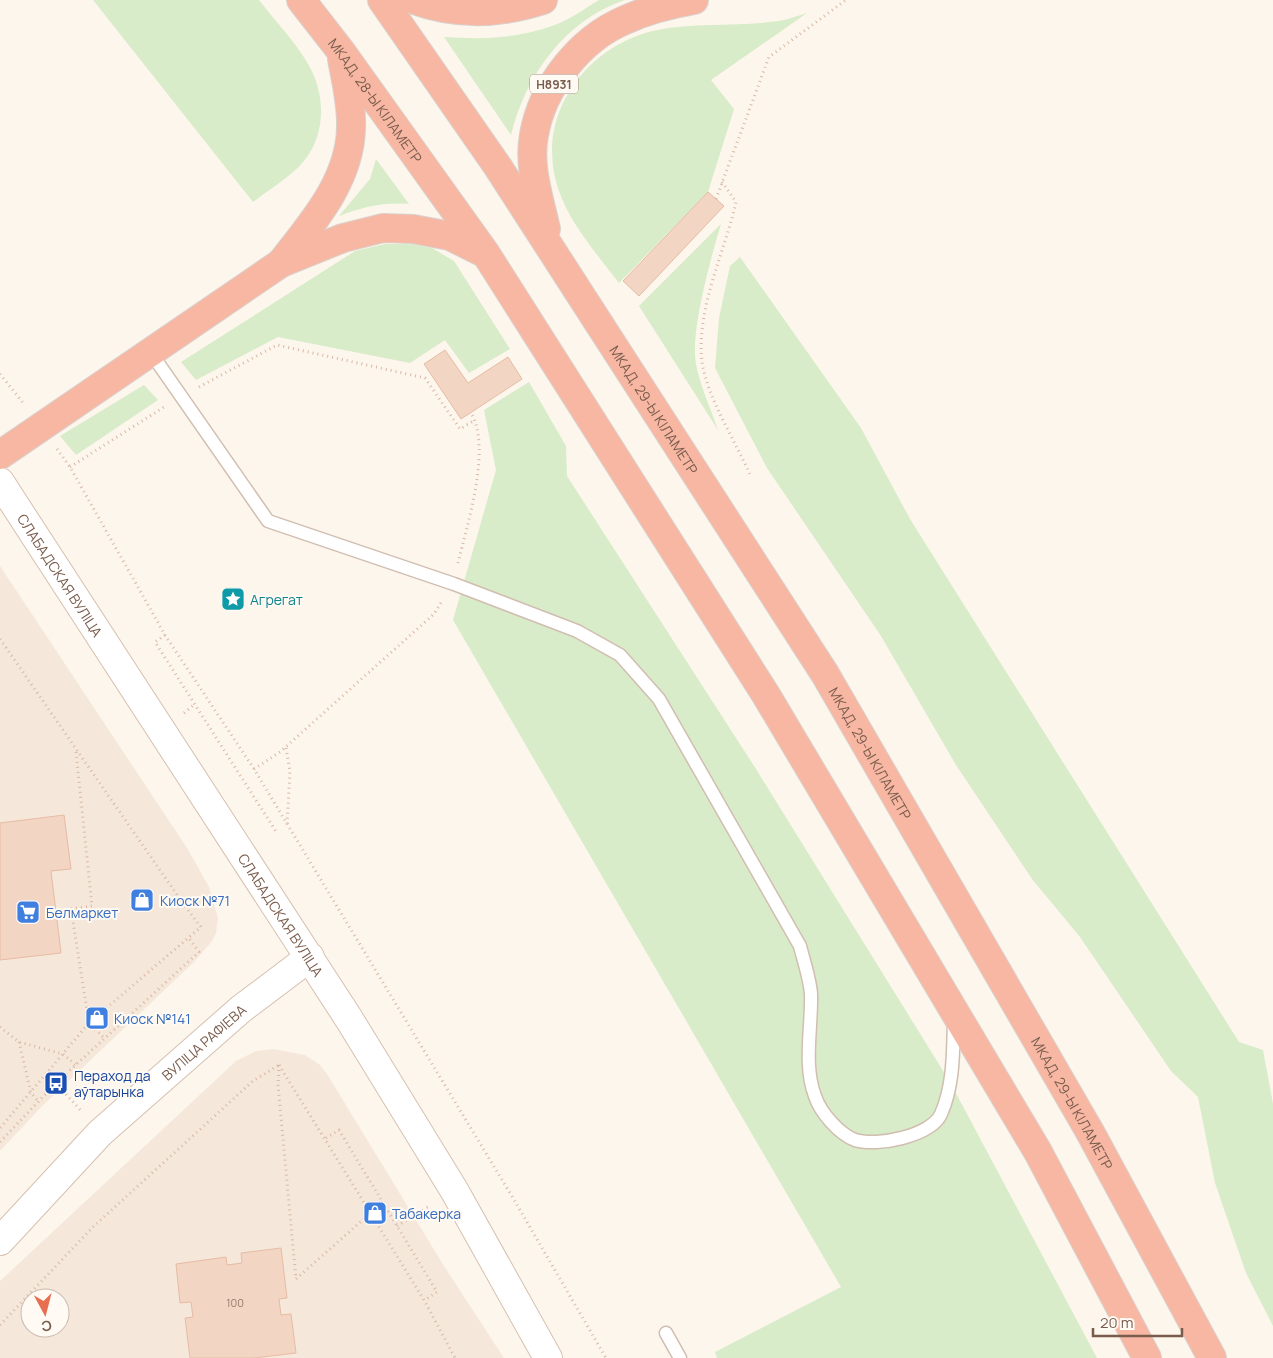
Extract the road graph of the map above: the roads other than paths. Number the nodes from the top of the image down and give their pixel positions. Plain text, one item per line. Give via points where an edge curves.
1 (301, 0) edge
2 (382, 0) edge
3 (414, 0) edge
4 (543, 0) edge
5 (694, 0) edge
6 (340, 50) junction
7 (550, 247) junction
8 (486, 254) junction
9 (281, 263) junction
10 (151, 353) junction
11 (0, 454) edge
12 (0, 482) edge
13 (310, 957) junction
14 (954, 1012) junction
15 (0, 1241) edge
16 (666, 1333) dead end
17 (548, 1358) edge
18 (680, 1358) edge
19 (1147, 1358) edge
20 (1212, 1358) edge

1 - 6 highway, МКАД, 28-Ы КІЛАМЕТР
2 - 7 highway, МКАД, 29-Ы КІЛАМЕТР
3 - 4 highway via 450,10 481,12 515,9
5 - 7 highway, Н8931 via 667,5 624,20 587,44 562,71 543,101 534,136 533,173
6 - 8 highway, МКАД, 28-Ы КІЛАМЕТР
6 - 9 highway via 351,129 343,168 325,206
7 - 20 highway, МКАД, 29-Ы КІЛАМЕТР via 825,674 1085,1124
8 - 9 highway via 450,236 413,229 383,228 343,238
8 - 14 highway via 766,696
9 - 10 highway
10 - 11 highway
10 - 14 lane via 268,521 454,584 577,631 620,655 658,699 800,946 811,992 809,1070 814,1096 829,1121 855,1140 892,1141 923,1131 941,1115 950,1082
12 - 13 main road, СЛАБАДСКАЯ ВУЛІЦА
13 - 15 main road, ВУЛІЦА РАФІЕВА via 241,1009 100,1133
13 - 17 main road, СЛАБАДСКАЯ ВУЛІЦА via 454,1190
14 - 19 highway via 1038,1152
16 - 18 lane

